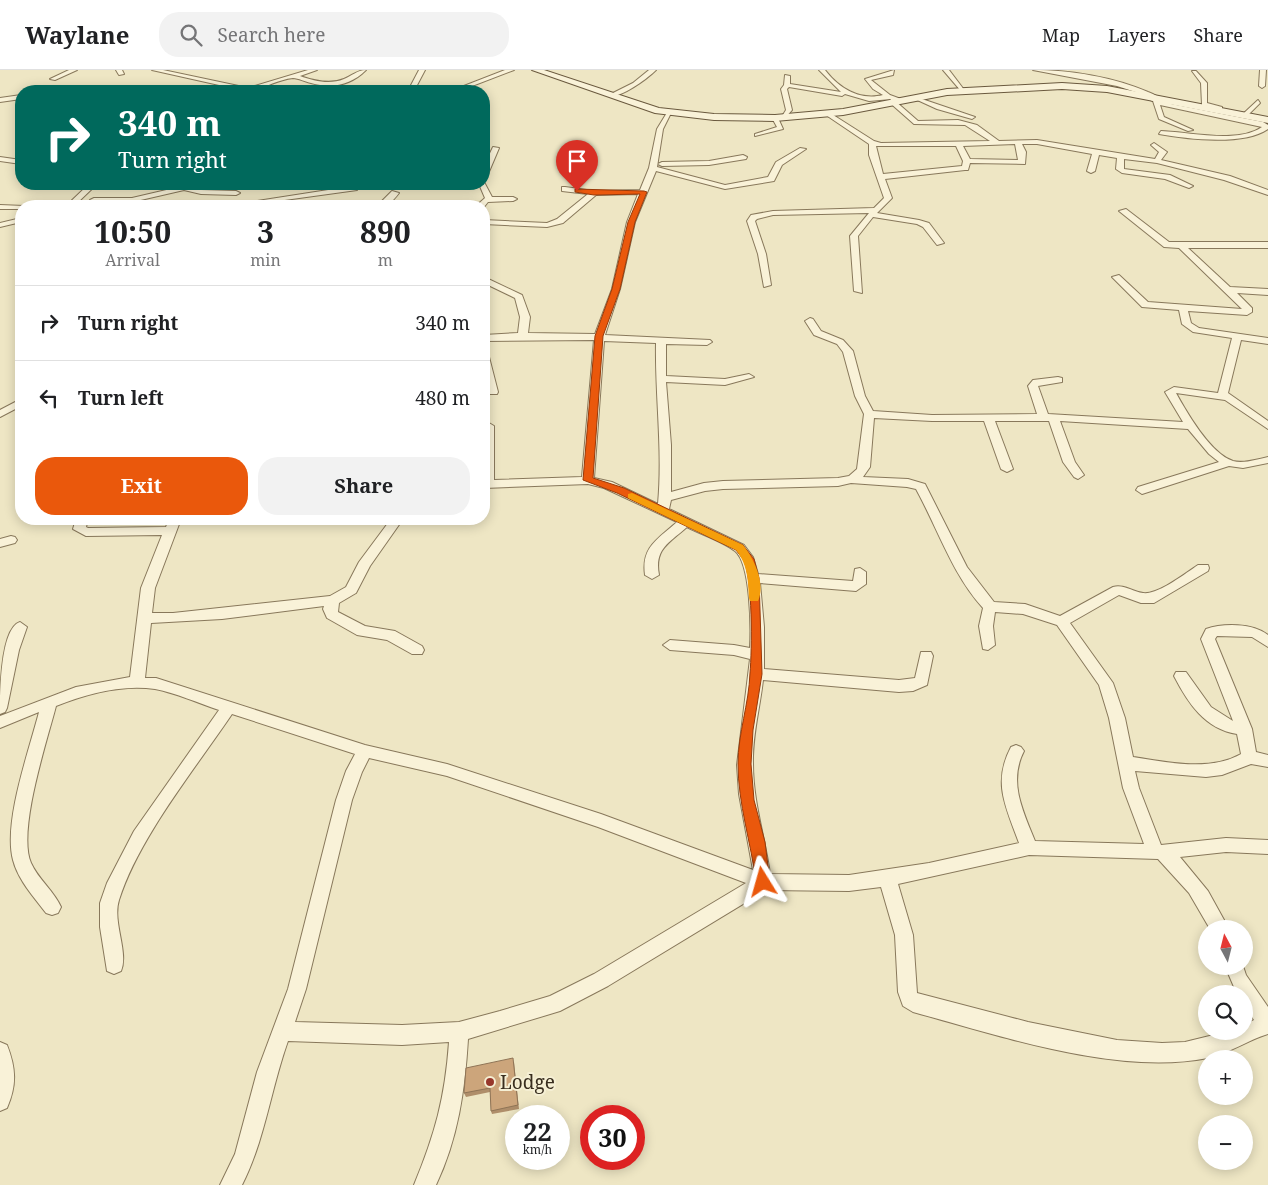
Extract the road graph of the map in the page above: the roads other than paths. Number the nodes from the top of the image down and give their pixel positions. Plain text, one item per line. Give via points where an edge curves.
1 (74, 70) edge
2 (155, 70) edge
3 (197, 70) edge
4 (363, 70) edge
5 (422, 70) edge
6 (511, 70) edge
7 (536, 70) edge
8 (653, 70) edge
9 (822, 70) edge
10 (946, 70) edge
11 (1036, 70) edge
12 (1263, 70) edge
13 (310, 71) edge
14 (892, 72) dead end
15 (1194, 72) dead end
16 (476, 74) dead end
17 (175, 76) junction
18 (294, 76) junction
19 (787, 76) dead end
20 (493, 77) junction
21 (53, 79) dead end
22 (282, 79) junction
23 (210, 83) junction
24 (787, 84) junction
25 (206, 85) edge
26 (220, 85) edge
27 (266, 85) edge
28 (297, 85) dead end
29 (414, 85) edge
30 (471, 85) edge
31 (1262, 86) dead end
32 (963, 90) junction
33 (612, 95) junction
34 (851, 96) junction
35 (915, 97) junction
36 (15, 98) edge
37 (893, 99) junction
38 (1153, 99) junction
39 (0, 100) edge
40 (877, 102) junction
41 (1258, 102) dead end
42 (668, 113) junction
43 (828, 114) junction
44 (1249, 115) junction
45 (779, 118) junction
46 (1268, 120) edge
47 (983, 123) dead end
48 (1161, 133) dead end
49 (757, 135) dead end
50 (1216, 136) junction
51 (1017, 141) junction
52 (996, 142) junction
53 (872, 143) junction
54 (958, 143) junction
55 (1154, 145) dead end
56 (494, 148) dead end
57 (802, 150) dead end
58 (1096, 153) junction
59 (743, 157) dead end
60 (490, 158) edge
61 (1120, 159) junction
62 (0, 160) edge
63 (15, 161) edge
64 (967, 161) junction
65 (1157, 161) junction
66 (653, 166) junction
67 (1091, 171) dead end
68 (880, 177) junction
69 (1189, 186) dead end
70 (564, 189) dead end
71 (87, 190) edge
72 (175, 190) edge
73 (195, 190) edge
74 (238, 190) edge
75 (238, 190) edge
76 (341, 190) edge
77 (485, 190) edge
78 (644, 192) junction
79 (395, 193) dead end
80 (594, 193) junction
81 (1268, 193) edge
82 (513, 199) dead end
83 (77, 200) edge
84 (94, 200) edge
85 (132, 200) edge
86 (132, 200) edge
87 (247, 200) edge
88 (277, 200) edge
89 (390, 200) edge
90 (489, 200) joint
91 (0, 207) edge
92 (15, 207) edge
93 (1124, 211) dead end
94 (874, 213) junction
95 (15, 221) edge
96 (490, 222) edge
97 (0, 225) edge
98 (940, 243) dead end
99 (1268, 245) edge
100 (1183, 247) junction
101 (1116, 276) dead end
102 (490, 283) edge
103 (767, 285) dead end
104 (1230, 290) junction
105 (860, 291) dead end
106 (1268, 292) edge
107 (1183, 309) junction
108 (810, 320) dead end
109 (523, 335) junction
110 (599, 336) junction
111 (1238, 336) junction
112 (490, 338) edge
113 (1268, 341) edge
114 (661, 342) junction
115 (708, 342) dead end
116 (749, 377) dead end
117 (660, 379) junction
118 (490, 380) edge
119 (1058, 380) dead end
120 (493, 392) dead end
121 (1225, 397) junction
122 (869, 414) junction
123 (988, 417) junction
124 (1049, 417) junction
125 (1190, 426) junction
126 (1268, 426) edge
127 (1268, 460) edge
128 (1228, 463) junction
129 (1007, 469) dead end
130 (1078, 475) dead end
131 (588, 480) junction
132 (853, 480) junction
133 (490, 484) edge
134 (1142, 490) dead end
135 (664, 504) junction
136 (685, 522) junction
137 (80, 525) edge
138 (172, 525) edge
139 (393, 525) edge
140 (1203, 568) dead end
141 (860, 572) dead end
142 (652, 575) dead end
143 (754, 578) junction
144 (333, 600) junction
145 (990, 607) junction
146 (144, 618) junction
147 (1061, 621) junction
148 (20, 627) dead end
149 (1268, 642) edge
150 (670, 645) dead end
151 (988, 645) dead end
152 (417, 650) dead end
153 (757, 655) junction
154 (926, 656) dead end
155 (756, 674) junction
156 (1181, 676) dead end
157 (137, 681) junction
158 (49, 703) junction
159 (0, 708) edge
160 (228, 708) junction
161 (0, 722) edge
162 (1244, 729) junction
163 (365, 751) junction
164 (1016, 751) dead end
165 (1249, 757) junction
166 (1268, 761) edge
167 (1126, 763) junction
168 (1268, 847) edge
169 (1029, 848) junction
170 (1159, 852) junction
171 (887, 878) junction
172 (763, 882) junction
173 (52, 907) dead end
174 (1215, 920) edge
175 (114, 965) dead end
176 (1238, 975) edge
177 (1268, 1024) edge
178 (282, 1031) junction
179 (459, 1032) junction
180 (0, 1052) edge
181 (0, 1101) edge
182 (231, 1185) edge
183 (425, 1185) edge

1 - 21 street
2 - 17 street
3 - 17 street
4 - 18 street via 349,82 339,84
5 - 29 street
6 - 20 street
7 - 33 street
8 - 33 street
9 - 34 street via 835,88
10 - 32 street
11 - 38 street via 1102,82 1148,94
12 - 31 street
13 - 18 street
14 - 37 street via 867,80
15 - 44 street via 1204,83 1206,105
16 - 20 street
17 - 23 street
18 - 22 street
19 - 24 street
20 - 30 street
22 - 27 street
22 - 28 street
23 - 25 street
23 - 26 street
24 - 34 street
24 - 45 street via 784,89 789,110
32 - 35 street
32 - 38 street via 1087,87
33 - 42 street
34 - 40 street
35 - 37 street
35 - 47 street
36 - 39 street
37 - 40 street
37 - 52 street via 916,123 967,122
38 - 44 street
38 - 50 street via 1164,120
38 - 50 street via 1261,123 1266,127 1258,134
40 - 43 street
41 - 44 street
42 - 45 street
42 - 66 street via 660,129
43 - 45 street
43 - 53 street
44 - 46 street
45 - 49 street via 780,128
48 - 50 street
51 - 52 street
51 - 58 street
51 - 64 street via 1022,162
52 - 54 street
53 - 54 street
53 - 68 street
54 - 64 street
55 - 65 street via 1163,152
56 - 60 street
57 - 66 street via 779,164 771,179 734,187
58 - 61 street
58 - 67 street
59 - 66 street via 709,163
61 - 65 street
61 - 69 street via 1120,169 1167,177
62 - 63 street
64 - 68 street via 965,168 956,170
65 - 81 street via 1227,178
66 - 78 street
68 - 94 street via 888,198
70 - 80 street
71 - 83 street
72 - 86 street
73 - 74 street
75 - 87 street
76 - 88 street
77 - 90 street
78 - 80 street
78 - 110 street via 631,222 616,289
79 - 89 street
80 - 96 street via 560,221 547,225
82 - 90 street
84 - 85 street
91 - 92 street
93 - 100 street via 1167,245
94 - 98 street via 920,222
94 - 103 street via 773,213 754,217 752,221
94 - 105 street via 856,232 854,240
95 - 97 street
99 - 100 street
100 - 104 street
101 - 107 street via 1145,304
102 - 109 street via 519,297 525,317
104 - 106 street
104 - 107 street via 1247,312
107 - 111 street via 1190,327
108 - 122 street via 817,333 845,346
109 - 110 street
109 - 112 street
110 - 114 street
110 - 131 street
111 - 113 street
111 - 121 street via 1222,391
114 - 115 street
114 - 117 street
116 - 117 street via 725,382
117 - 135 street via 665,424
118 - 120 street
119 - 124 street via 1037,382 1033,386
121 - 125 street via 1170,390
121 - 126 street
122 - 123 street
122 - 132 street via 864,467
123 - 124 street
123 - 129 street
124 - 125 street
124 - 130 street via 1062,435 1066,458
125 - 128 street via 1195,435
127 - 128 street
128 - 134 street
131 - 133 street
131 - 135 street
132 - 135 street via 723,484 704,487
132 - 145 street via 908,483 921,487 980,598
135 - 136 street
136 - 142 street via 652,552
136 - 143 street via 740,548 748,559
137 - 138 street via 79,529 86,532
138 - 146 street via 148,588
139 - 144 street via 364,565 352,590
140 - 147 street via 1154,598 1141,598 1118,590
141 - 143 street via 856,586
143 - 153 street
144 - 146 street via 222,614
144 - 152 street via 332,615 362,631 390,635
145 - 147 street via 1025,609
145 - 151 street via 986,613
146 - 157 street
147 - 167 street via 1104,677
148 - 159 street
149 - 162 street via 1255,632 1216,631 1209,635 1208,640
150 - 153 street
153 - 155 street
154 - 155 street via 922,681 913,685
155 - 172 street via 745,764 747,800 758,842
156 - 162 street via 1203,710 1213,719 1229,727
157 - 158 street via 110,685
157 - 160 street via 156,684
158 - 161 street
158 - 173 street via 18,845 21,861
160 - 163 street via 281,722
160 - 175 street via 140,836 116,883 109,903 108,927
162 - 165 street
163 - 172 street via 448,770 601,821
163 - 178 street via 344,800 297,989
164 - 169 street via 1007,773 1010,794
165 - 166 street
165 - 167 street via 1239,765 1210,770
167 - 170 street via 1131,788
168 - 170 street via 1226,845
169 - 170 street
169 - 171 street via 929,872
170 - 174 street via 1180,869 1202,895
171 - 172 street via 850,883
171 - 177 street via 901,917 907,994 913,1003 1089,1047 1132,1053 1174,1053 1208,1048 1235,1040
172 - 179 street via 601,980 553,1004
176 - 177 street
178 - 179 street via 402,1035
178 - 182 street via 267,1072 245,1157
179 - 183 street via 450,1117 436,1163
180 - 181 street via 6,1069

